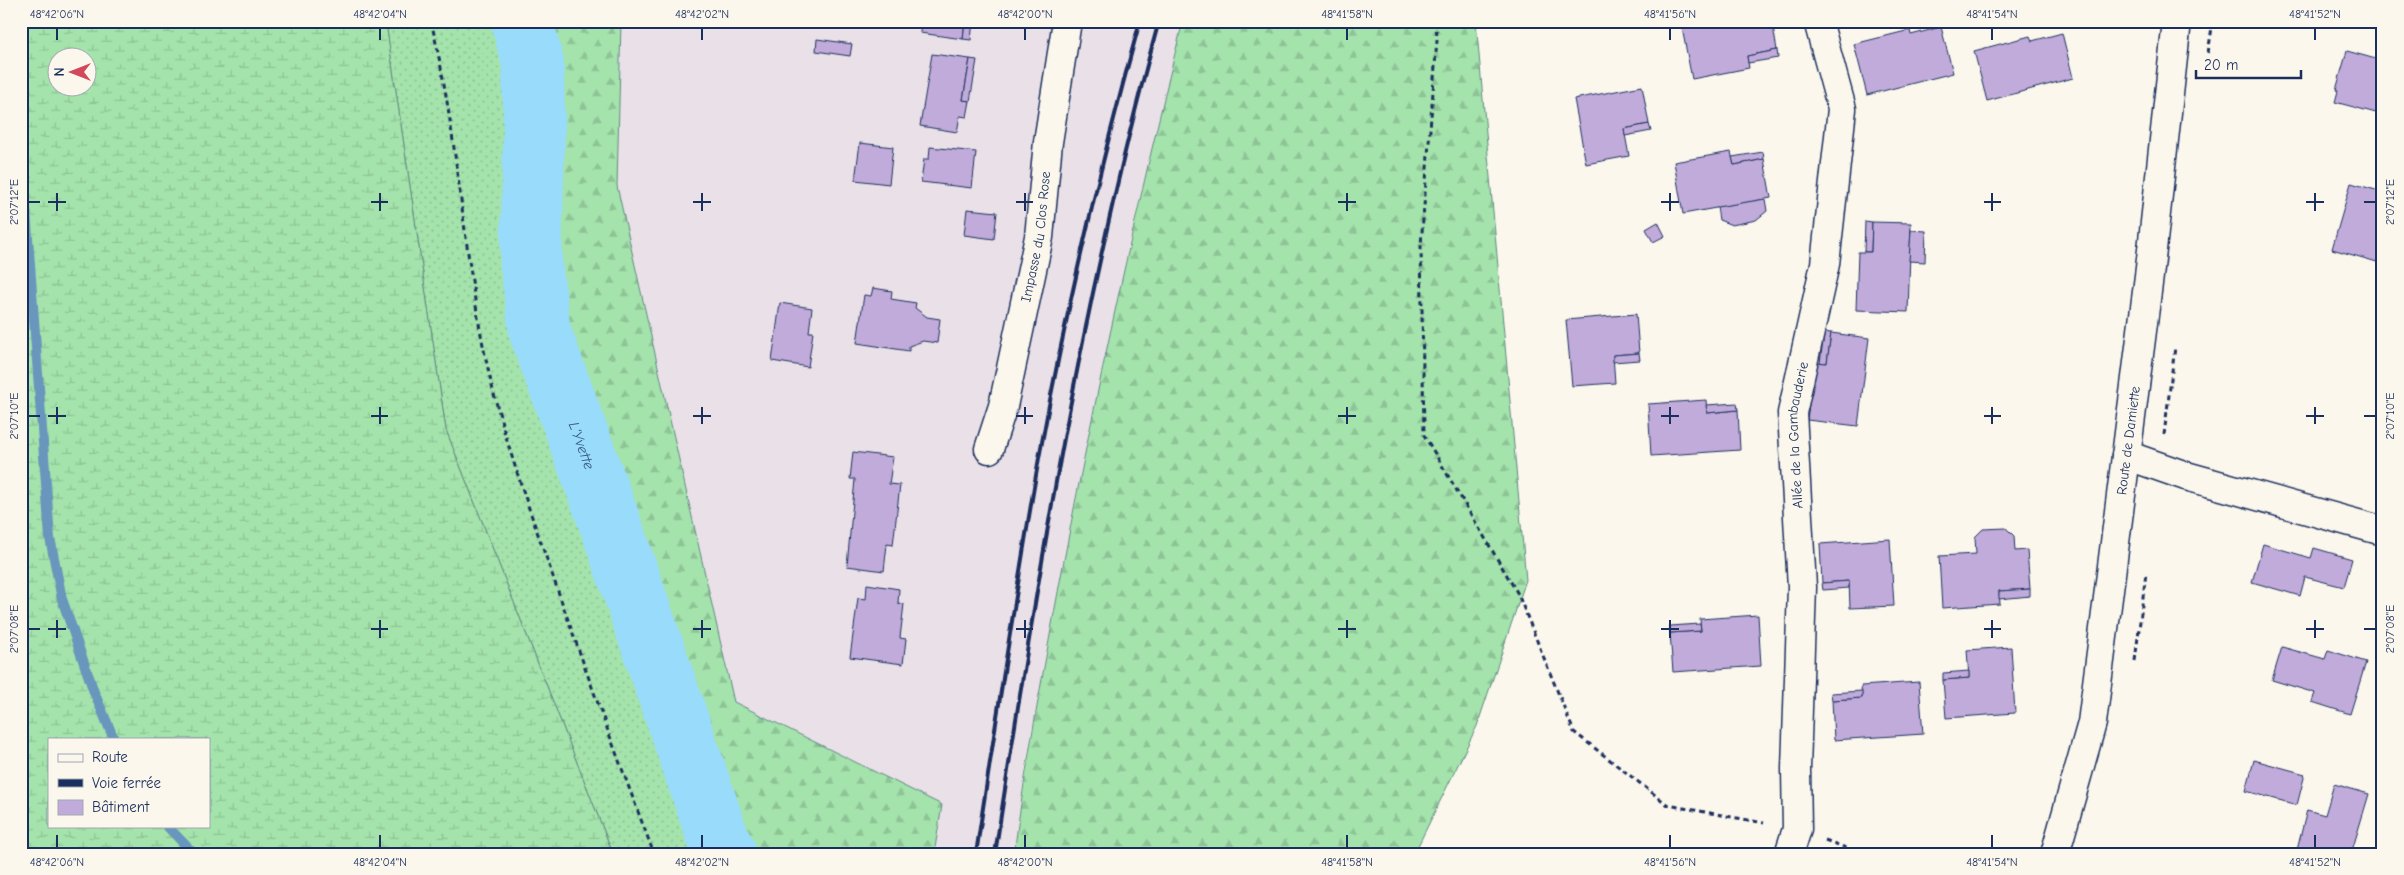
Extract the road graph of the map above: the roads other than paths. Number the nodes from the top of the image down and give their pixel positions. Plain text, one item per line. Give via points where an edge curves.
1 (1067, 21) edge
2 (1818, 21) edge
3 (2177, 21) edge
4 (989, 449) dead end
5 (2126, 455) junction
6 (2383, 532) edge
7 (1793, 842) edge
8 (2055, 854) edge

1 - 4 street, Impasse du Clos Rose via 1048,142 1039,237 1003,406
2 - 7 street, Allée de la Gambauderie via 1842,109 1825,264 1792,413 1802,588
3 - 5 street, Route de Damiette
5 - 6 street via 2186,476
5 - 8 street, Route de Damiette via 2092,723

